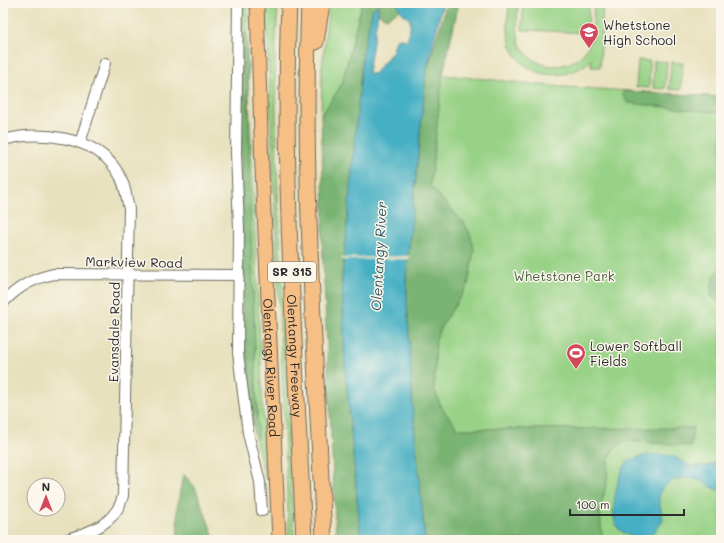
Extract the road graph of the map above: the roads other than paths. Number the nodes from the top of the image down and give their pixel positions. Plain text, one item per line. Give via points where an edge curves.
1 (238, 3) edge
2 (257, 3) edge
3 (289, 3) edge
4 (309, 3) edge
5 (322, 3) edge
6 (105, 63) dead end
7 (3, 140) edge
8 (80, 143) junction
9 (307, 145) junction
10 (128, 275) junction
11 (239, 275) junction
12 (3, 303) edge
13 (262, 511) dead end
14 (95, 535) edge
15 (64, 540) edge
16 (279, 540) edge
17 (304, 540) edge
18 (324, 540) edge

1 - 11 street, Olentangy River Road via 236,153
2 - 16 main road, Olentangy River Road via 260,130
3 - 17 highway, Olentangy Freeway / SR 315 via 286,69 287,145
4 - 9 highway, Olentangy Freeway / SR 315
5 - 9 highway
6 - 8 street
7 - 8 street, Evansdale Road via 60,138
8 - 10 street, Evansdale Road via 91,147 109,161 123,183 129,209
9 - 18 highway, Olentangy Freeway / SR 315
10 - 11 street, Markview Road
10 - 12 street, Markview Road via 42,276 18,289
10 - 14 street, Evansdale Road via 124,488 118,510
11 - 13 street, Olentangy River Road via 238,353 248,433 260,482
14 - 15 street, Evansdale Road

